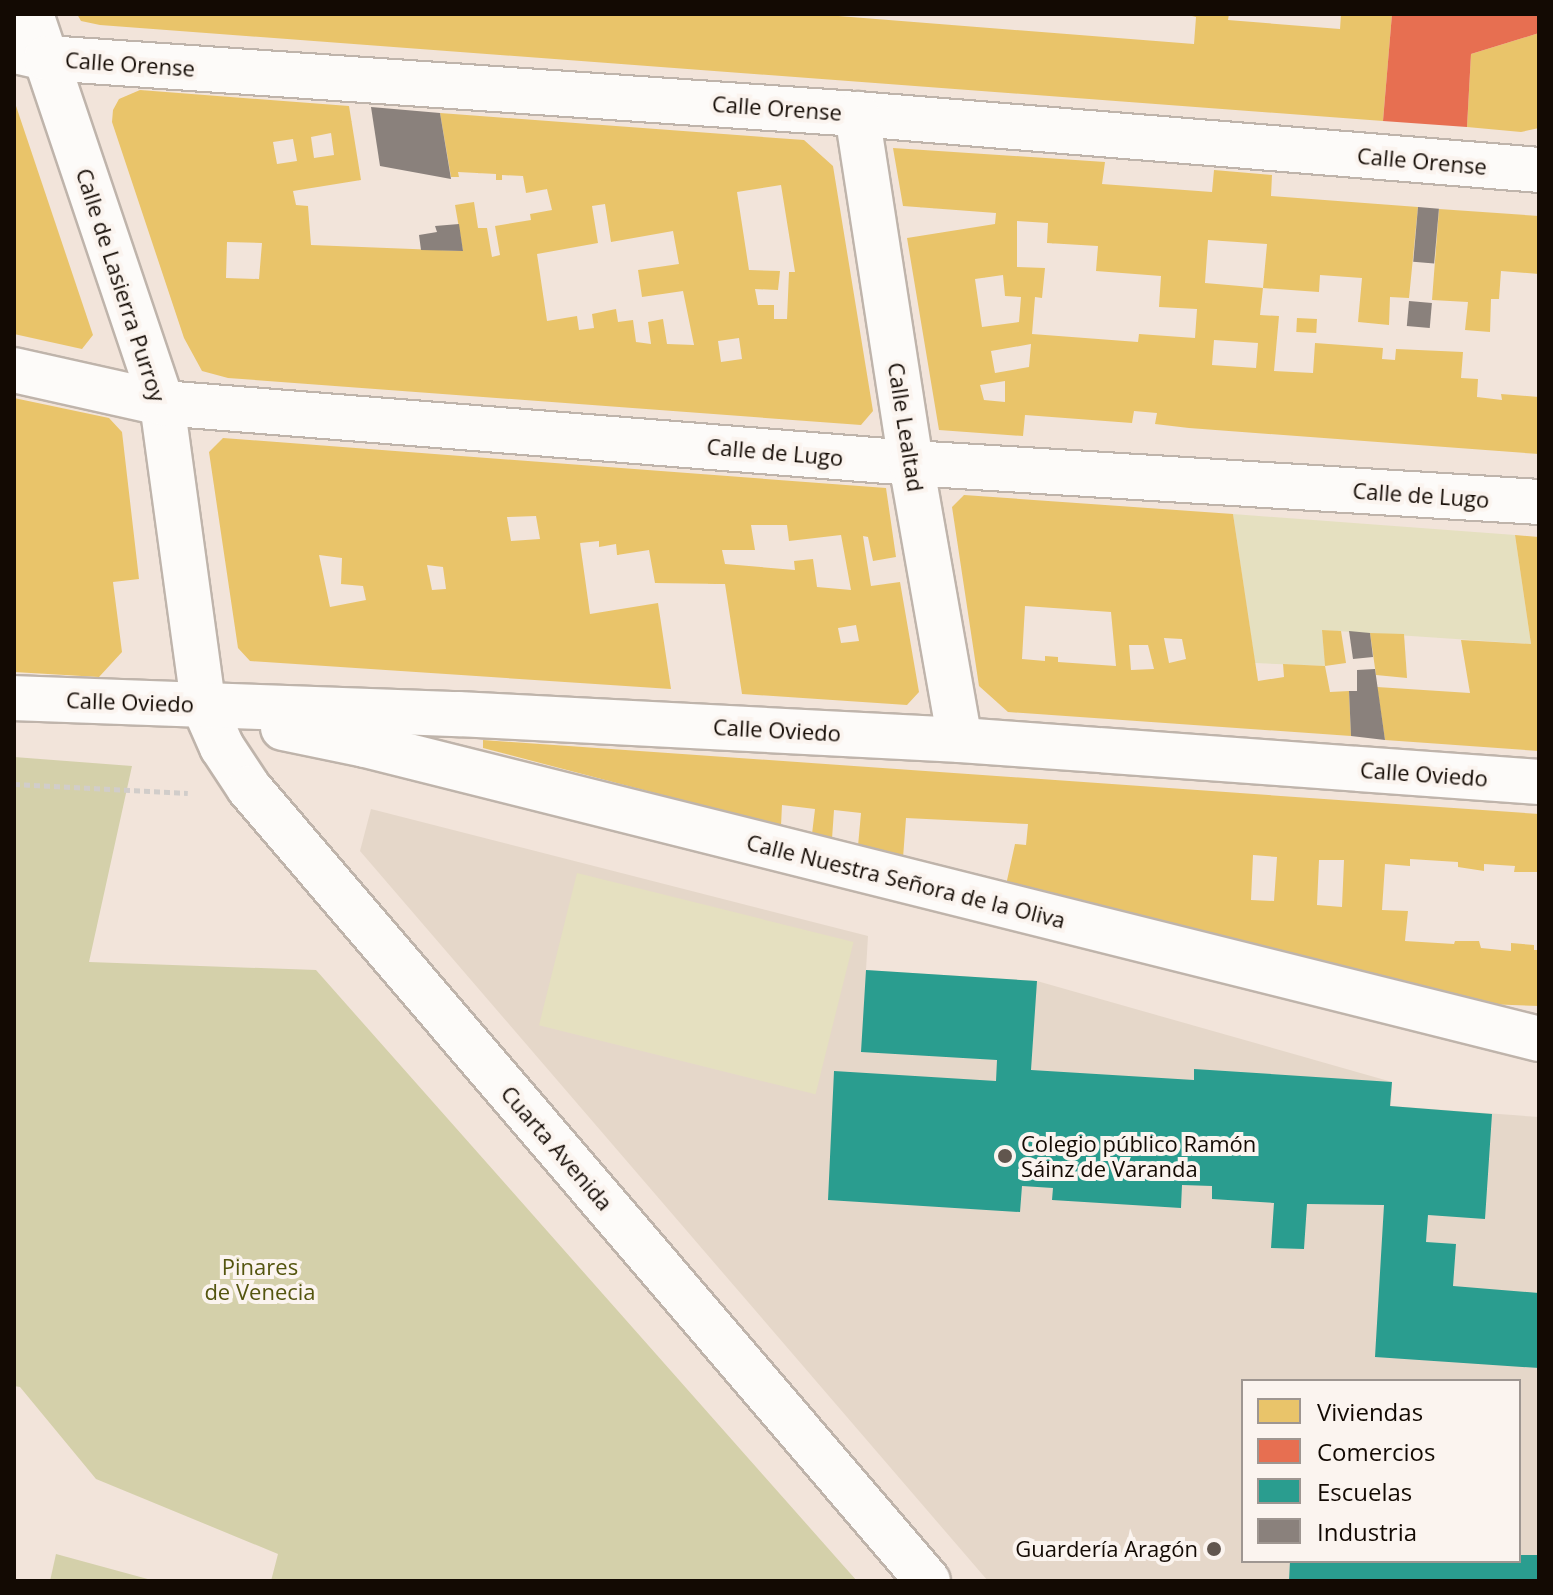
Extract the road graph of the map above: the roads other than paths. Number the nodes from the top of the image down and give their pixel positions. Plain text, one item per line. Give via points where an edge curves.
1 (31, 14) edge
2 (30, 54) edge
3 (857, 114) junction
4 (1539, 170) edge
5 (14, 370) edge
6 (162, 403) junction
7 (911, 463) junction
8 (1539, 502) edge
9 (14, 698) edge
10 (203, 704) junction
11 (273, 726) dead end
12 (960, 740) junction
13 (1539, 782) edge
14 (1539, 1039) edge
15 (928, 1581) edge

1 - 2 street, Calle de Lasierra Purroy
2 - 3 street, Calle Orense
2 - 6 street, Calle de Lasierra Purroy
3 - 4 street, Calle Orense
3 - 7 street, Calle Lealtad
5 - 6 street, Calle de Lugo
6 - 7 street, Calle de Lugo
6 - 10 street, Calle de Lasierra Purroy
7 - 8 street, Calle de Lugo
7 - 12 street, Calle Lealtad
9 - 10 street, Calle Oviedo
10 - 12 street, Calle Oviedo
10 - 15 street, Cuarta Avenida via 249,788
11 - 14 street, Calle Nuestra Señora de la Oliva
12 - 13 street, Calle Oviedo

